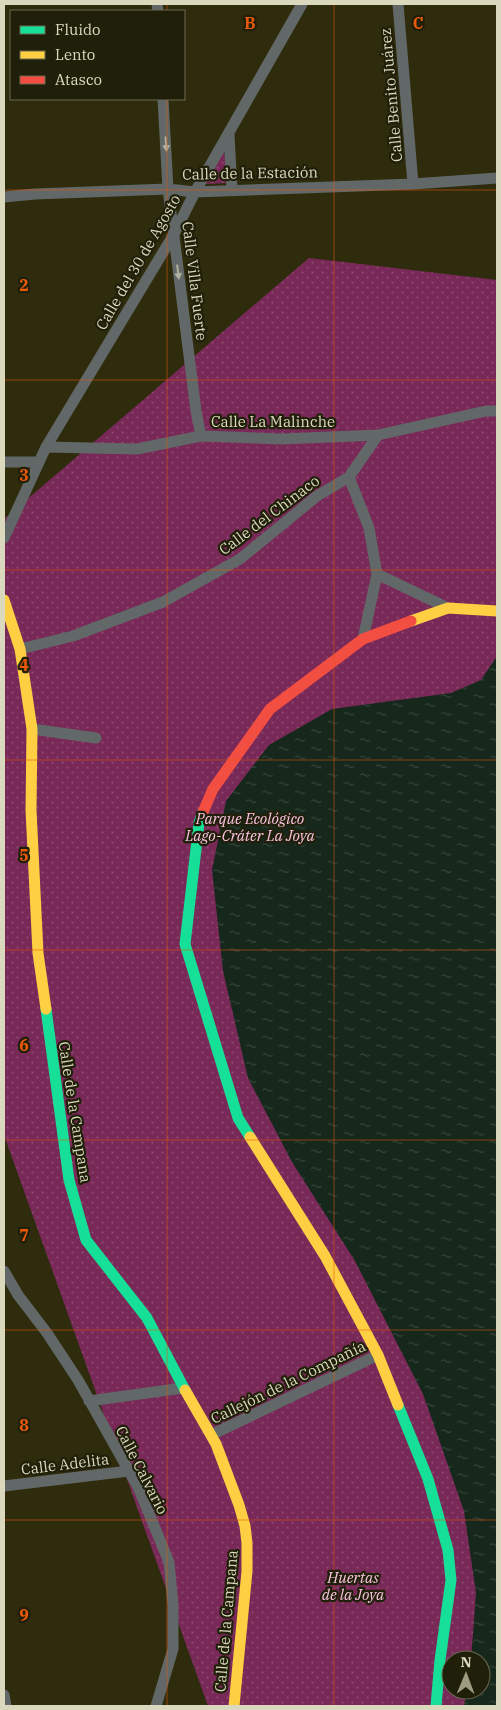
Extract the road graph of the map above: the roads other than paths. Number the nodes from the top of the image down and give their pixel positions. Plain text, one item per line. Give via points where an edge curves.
1 (302, 4) edge
2 (398, 4) edge
3 (163, 100) edge
4 (229, 135) junction
5 (497, 178) edge
6 (413, 184) junction
7 (168, 189) junction
8 (232, 190) junction
9 (195, 192) junction
10 (4, 197) edge
11 (174, 234) junction
12 (497, 410) edge
13 (378, 435) junction
14 (201, 436) junction
15 (46, 447) junction
16 (4, 462) edge
17 (38, 462) junction
18 (349, 477) junction
19 (4, 538) edge
20 (377, 574) junction
21 (4, 600) edge
22 (448, 608) junction
23 (497, 611) edge
24 (363, 640) junction
25 (20, 649) junction
26 (32, 729) junction
27 (96, 738) dead end
28 (4, 1272) edge
29 (378, 1355) junction
30 (184, 1388) junction
31 (89, 1401) junction
32 (211, 1435) junction
33 (129, 1471) junction
34 (4, 1486) edge
35 (4, 1695) edge
36 (6, 1706) edge
37 (156, 1706) edge
38 (234, 1706) edge
39 (436, 1706) edge

1 - 4 street, Calle del 30 de Agosto
2 - 6 street, Calle Benito Juárez
3 -> 7 street, Calle Villa Fuerte
4 - 8 street
4 - 9 street, Calle del 30 de Agosto
5 - 6 street, Calle de la Estación
6 - 8 street, Calle de la Estación
7 - 9 street, Calle de la Estación
7 - 10 street, Calle de la Estación
7 - 11 street, Calle Villa Fuerte
8 - 9 street, Calle de la Estación
9 - 11 street, Calle del 30 de Agosto
11 -> 14 street, Calle Villa Fuerte
11 - 15 street, Calle del 30 de Agosto
12 - 13 street, Calle La Malinche
13 - 14 street, Calle La Malinche via 282,439
13 - 18 street, Calle del Chinaco
14 - 15 street, Calle La Malinche via 136,449
15 - 17 street, Calle del 30 de Agosto
16 - 17 street
17 - 19 street, Calle del 30 de Agosto
18 - 20 street via 369,528
18 - 25 street, Calle del Chinaco via 317,496 240,559 163,602 73,636
20 - 22 street
20 - 24 street
21 - 25 street, Calle de la Campana
22 - 23 street
22 - 24 street
24 - 29 street via 270,709 213,789 199,823 186,944 238,1118 325,1256
25 - 26 street, Calle de la Campana
26 - 27 street
26 - 30 street, Calle de la Campana via 31,810 38,953 68,1180 86,1240 147,1318
28 - 31 street, Calle Calvario
29 - 32 street, Callejón de la Compañía
29 - 39 street via 428,1479 448,1550 451,1580
30 - 31 street
30 - 32 street, Calle de la Campana
31 - 33 street, Calle Calvario
32 - 38 street, Calle de la Campana via 236,1497 248,1543
33 - 34 street, Calle Adelita
33 - 37 street, Calle Calvario via 169,1562 173,1649
35 - 36 street

